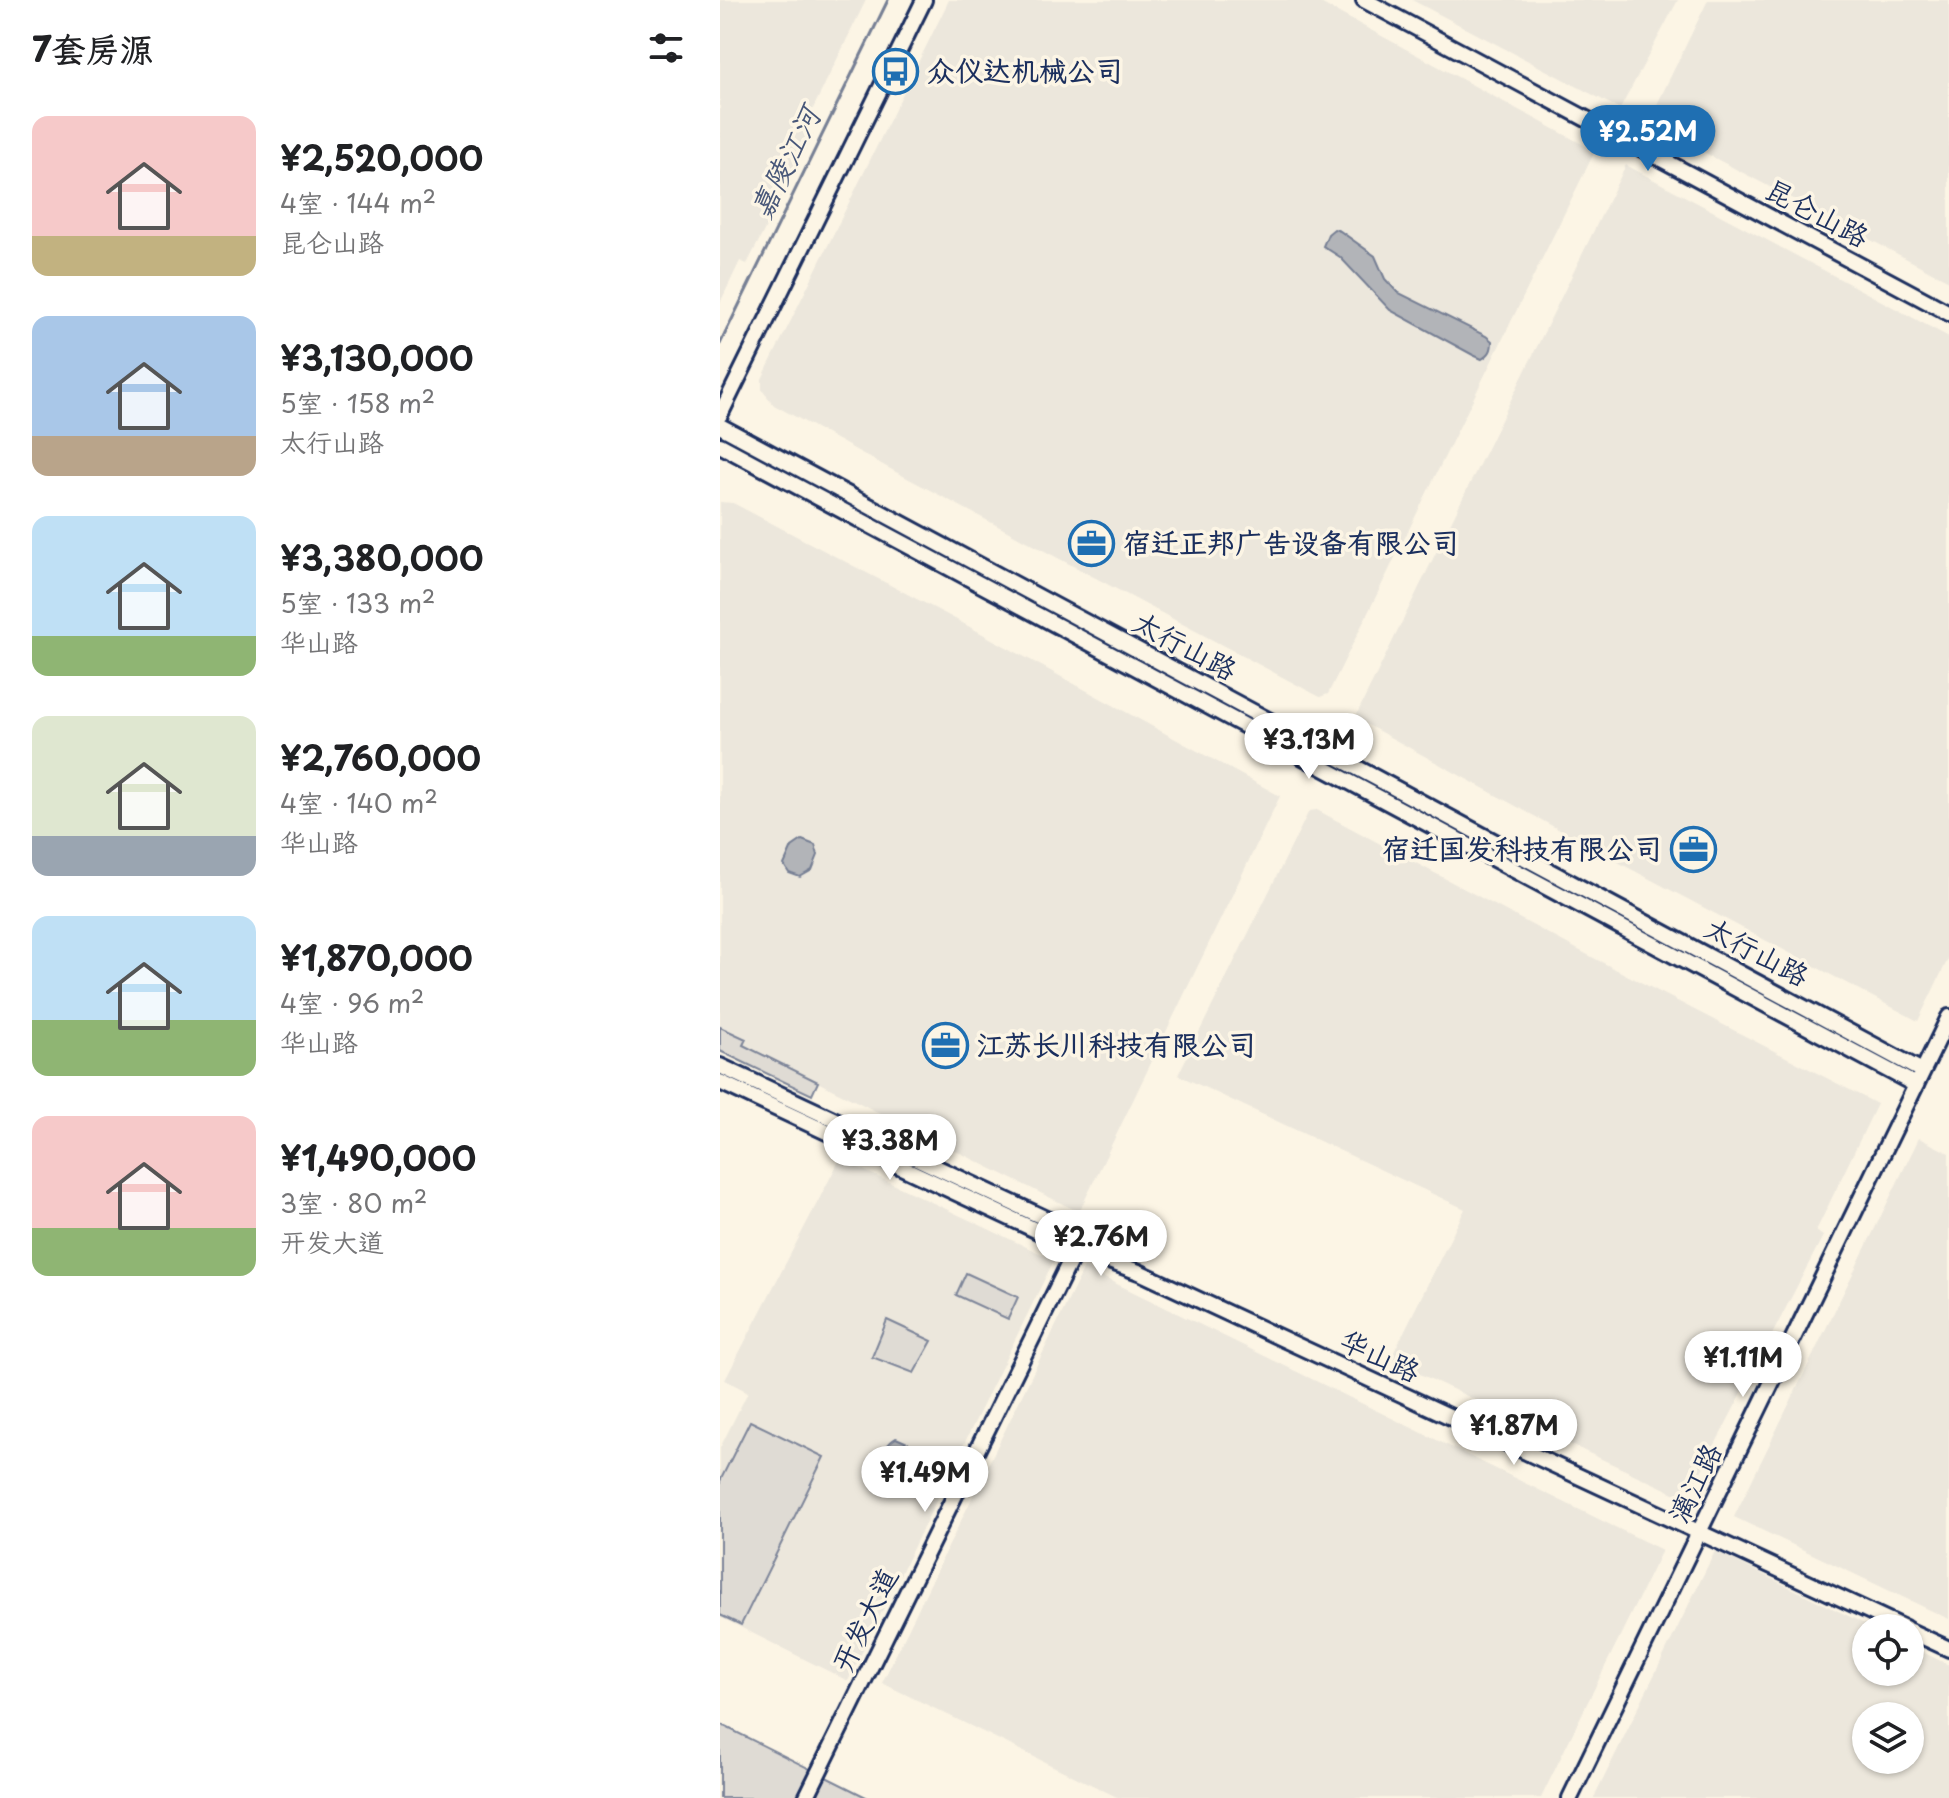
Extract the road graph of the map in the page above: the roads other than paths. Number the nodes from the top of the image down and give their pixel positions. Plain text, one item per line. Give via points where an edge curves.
1 (924, 0) edge
2 (1364, 0) edge
3 (1949, 313) edge
4 (720, 415) edge
5 (720, 426) edge
6 (720, 445) edge
7 (1949, 1017) edge
8 (720, 1066) edge
9 (1919, 1078) junction
10 (720, 1082) edge
11 (1076, 1249) junction
12 (1139, 1272) junction
13 (1700, 1533) junction
14 (1875, 1614) edge
15 (1924, 1637) edge
16 (1949, 1649) edge
17 (806, 1798) edge
18 (1570, 1798) edge

1 - 4 street
2 - 3 street, 昆仑山路
5 - 9 street, 太行山路
6 - 9 street, 太行山路
7 - 9 street, 漓江路
8 - 12 street, 华山路 via 1083,1236
9 - 13 street, 漓江路
10 - 11 street, 华山路
11 - 12 street, 华山路
11 - 17 street, 开发大道
12 - 13 street, 华山路
13 - 14 street, 华山路
13 - 18 street, 漓江路
15 - 16 street, 华山路

